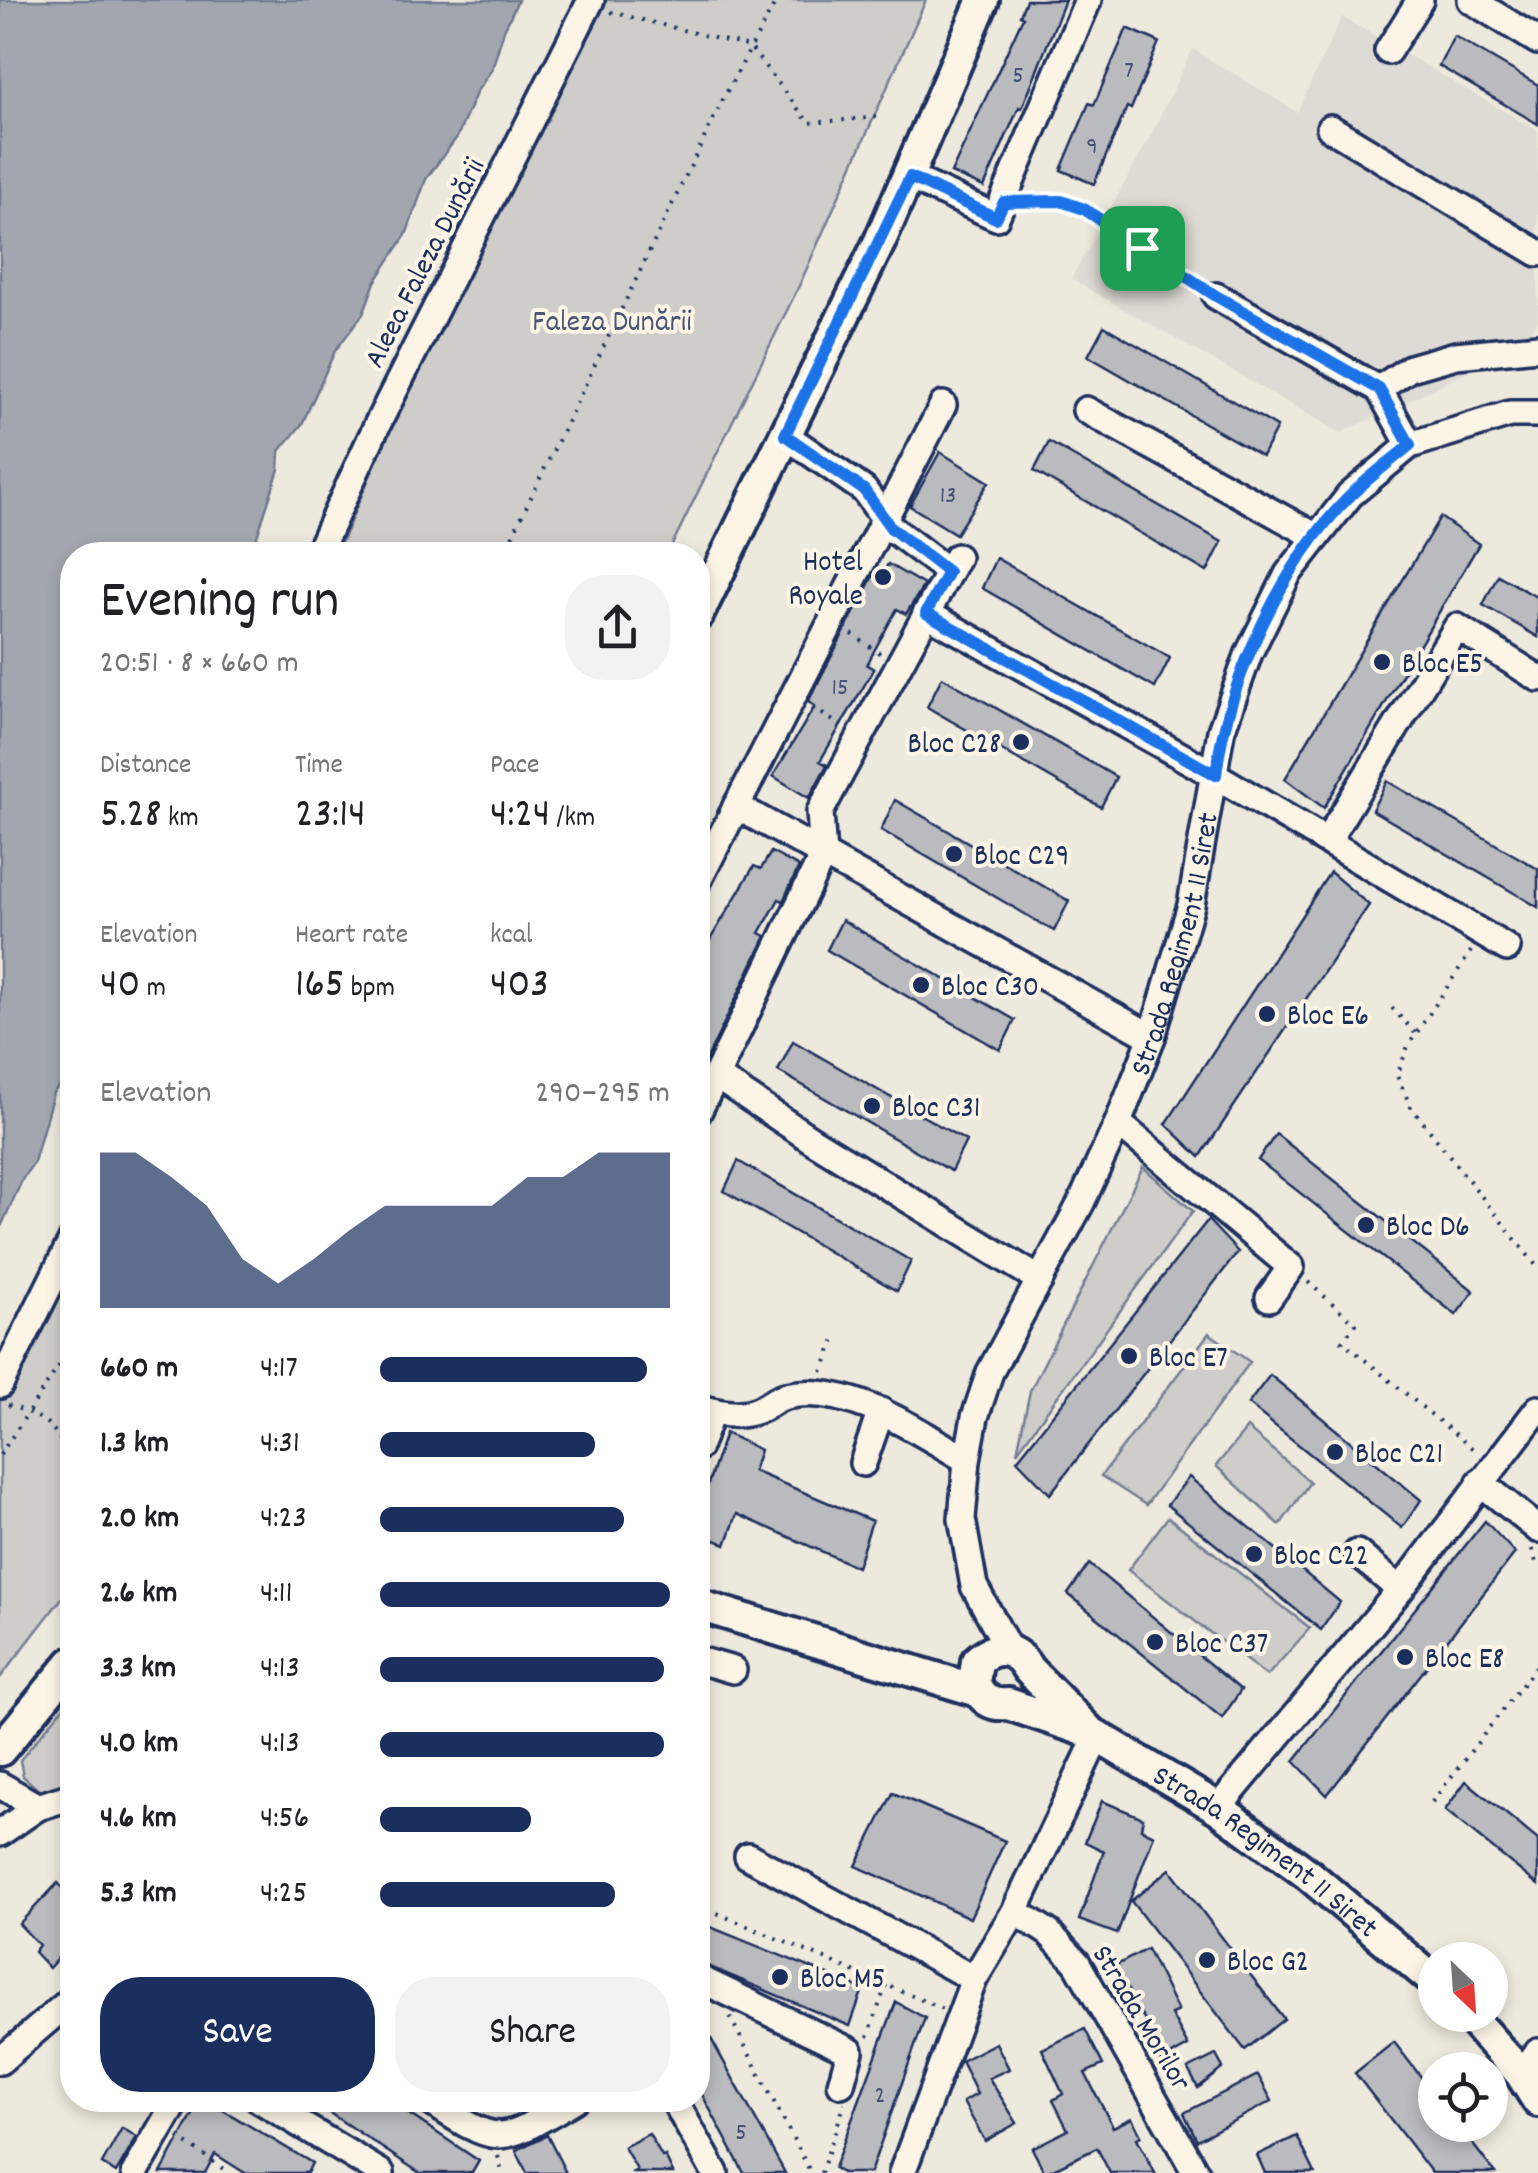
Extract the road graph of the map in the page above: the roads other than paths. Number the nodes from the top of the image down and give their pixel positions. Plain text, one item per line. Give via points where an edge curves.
1 (983, 0) edge
2 (1088, 0) edge
3 (1420, 0) edge
4 (1471, 0) edge
5 (589, 3) edge
6 (1538, 41) edge
7 (1388, 51) dead end
8 (1330, 128) dead end
9 (910, 177) junction
10 (1538, 252) edge
11 (1216, 296) road end
12 (1538, 347) edge
13 (1379, 389) junction
14 (943, 405) dead end
15 (1086, 410) dead end
16 (1538, 414) edge
17 (785, 435) junction
18 (1410, 445) junction
19 (886, 518) junction
20 (1317, 537) junction
21 (323, 542) edge
22 (710, 589) edge
23 (926, 613) junction
24 (1538, 678) edge
25 (1216, 775) junction
26 (736, 806) junction
27 (1327, 842) junction
28 (824, 855) junction
29 (710, 857) edge
30 (1507, 948) dead end
31 (1152, 1037) junction
32 (716, 1076) junction
33 (710, 1088) edge
34 (1118, 1123) junction
35 (60, 1264) edge
36 (1040, 1280) junction
37 (1270, 1298) dead end
38 (0, 1384) edge
39 (1538, 1409) edge
40 (710, 1410) edge
41 (881, 1411) junction
42 (967, 1460) junction
43 (863, 1463) dead end
44 (1486, 1474) junction
45 (1538, 1528) edge
46 (1356, 1553) dead end
47 (1400, 1590) junction
48 (710, 1609) edge
49 (710, 1663) edge
50 (995, 1665) junction
51 (733, 1670) dead end
52 (60, 1678) edge
53 (1093, 1735) junction
54 (0, 1750) edge
55 (0, 1785) edge
56 (60, 1800) edge
57 (38, 1807) junction
58 (1218, 1808) junction
59 (0, 1833) edge
60 (748, 1856) dead end
61 (1015, 1910) junction
62 (1418, 1968) edge
63 (974, 1978) junction
64 (710, 1984) edge
65 (60, 2010) edge
66 (1490, 2032) edge
67 (0, 2061) edge
68 (1529, 2063) edge
69 (841, 2084) dead end
70 (1538, 2101) edge
71 (170, 2112) edge
72 (280, 2112) edge
73 (446, 2112) edge
74 (553, 2112) edge
75 (681, 2112) edge
76 (135, 2173) edge
77 (381, 2173) edge
78 (716, 2173) edge
79 (902, 2173) edge
80 (1196, 2173) edge

1 - 9 main road
2 - 9 street via 996,218
3 - 7 street
4 - 6 street
5 - 21 street, Aleea Faleza Dunării
8 - 10 street
9 - 17 main road
11 - 13 street
12 - 13 street via 1456,355 1410,368
13 - 18 street
14 - 19 street
15 - 20 street
16 - 18 street, Strada Regiment 11 Siret via 1510,414
17 - 19 street via 864,490
17 - 22 main road
18 - 20 street, Strada Regiment 11 Siret via 1350,495
19 - 23 street via 904,541 953,564
19 - 26 street
20 - 25 street, Strada Regiment 11 Siret via 1288,574 1250,654 1221,732
23 - 25 street
23 - 28 street via 820,812
24 - 27 street via 1457,628
25 - 27 street
25 - 31 street, Strada Regiment 11 Siret via 1191,905
26 - 28 street
26 - 29 street
27 - 30 street
28 - 31 street
28 - 32 street
31 - 34 street, Strada Regiment 11 Siret
32 - 33 street
32 - 36 street
34 - 36 street, Strada Regiment 11 Siret
34 - 37 street via 1291,1267
35 - 38 street
36 - 42 street, Strada Regiment 11 Siret via 990,1372
39 - 44 street
40 - 41 street via 756,1412 785,1396 828,1396
41 - 42 street
41 - 43 street
42 - 50 street, Strada Regiment 11 Siret via 962,1518
44 - 45 street
44 - 47 street
46 - 47 street
47 - 58 street
48 - 50 main road via 912,1670
49 - 51 street
50 - 53 main road, Strada Regiment 11 Siret
50 - 53 main road, Strada Regiment 11 Siret via 990,1702 1013,1701
52 - 54 main road
53 - 58 main road, Strada Regiment 11 Siret
53 - 61 street
55 - 57 street
56 - 57 street
57 - 59 street
58 - 62 main road, Strada Regiment 11 Siret
60 - 63 street
61 - 63 street
61 - 80 street, Strada Morilor via 1077,1962
63 - 79 street
64 - 69 street via 850,2051
65 - 67 street
66 - 68 main road
68 - 70 main road
71 - 76 street
72 - 77 street
73 - 74 street via 494,2137 517,2133
75 - 78 street

